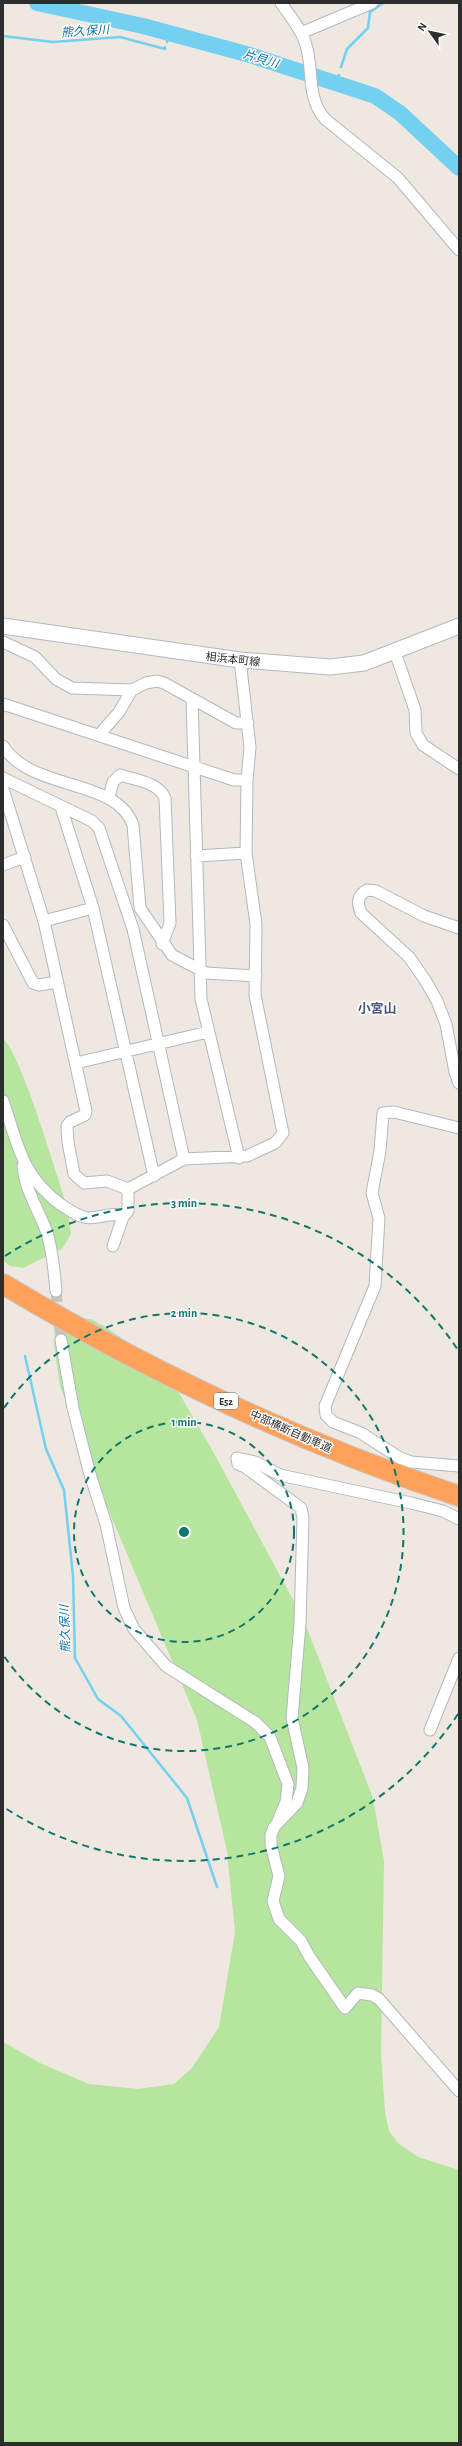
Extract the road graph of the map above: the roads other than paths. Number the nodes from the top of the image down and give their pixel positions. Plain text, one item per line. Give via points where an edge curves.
1 (281, 3) edge
2 (372, 3) edge
3 (302, 33) junction
4 (459, 250) edge
5 (3, 626) edge
6 (459, 626) edge
7 (3, 642) edge
8 (395, 652) junction
9 (240, 660) junction
10 (132, 690) junction
11 (192, 698) junction
12 (3, 704) edge
13 (248, 722) junction
14 (99, 735) junction
15 (3, 746) edge
16 (193, 766) junction
17 (459, 769) edge
18 (3, 778) edge
19 (247, 780) junction
20 (3, 789) edge
21 (109, 797) junction
22 (61, 808) junction
23 (246, 853) junction
24 (196, 856) junction
25 (25, 857) junction
26 (3, 865) edge
27 (93, 908) junction
28 (44, 920) junction
29 (3, 925) edge
30 (459, 928) edge
31 (162, 944) junction
32 (200, 971) junction
33 (256, 976) junction
34 (58, 982) junction
35 (208, 1032) junction
36 (157, 1044) junction
37 (125, 1050) junction
38 (76, 1063) junction
39 (459, 1083) edge
40 (3, 1101) edge
41 (459, 1128) edge
42 (22, 1158) junction
43 (238, 1158) junction
44 (184, 1160) junction
45 (154, 1176) junction
46 (128, 1189) junction
47 (123, 1218) junction
48 (113, 1246) dead end
49 (3, 1284) edge
50 (56, 1291) tunnel mouth
51 (61, 1340) tunnel mouth
52 (459, 1466) edge
53 (459, 1496) edge
54 (459, 1519) edge
55 (459, 1658) edge
56 (430, 1730) dead end
57 (274, 1827) junction
58 (459, 2090) edge

1 - 3 street
2 - 3 street
3 - 4 street via 316,106 325,119 398,178
5 - 9 main road, 相浜本町線
6 - 8 main road, 相浜本町線
7 - 10 street via 35,657 56,679 72,688
8 - 9 main road, 相浜本町線 via 364,663 330,667
8 - 17 street via 415,710 416,733 423,745
9 - 13 street
10 - 11 street via 157,681
10 - 14 street via 119,712
11 - 13 street via 236,723
11 - 16 street
12 - 14 street
13 - 19 street via 250,747
14 - 16 street
15 - 21 street via 36,773
16 - 19 street via 234,780
16 - 24 street
18 - 22 street
19 - 23 street
20 - 25 street
21 - 31 street via 129,814 133,825 140,908
21 - 31 street via 113,782 120,775 154,786 165,798 170,923
22 - 27 street
22 - 36 street via 92,821 98,828 133,929
23 - 24 street
23 - 33 street via 256,924
24 - 32 street
25 - 26 street
25 - 28 street
27 - 28 street
27 - 37 street
28 - 34 street
29 - 34 street via 33,983 39,985
30 - 39 street via 424,916 376,891 367,890 359,897 358,906 361,913 409,957 437,1001 446,1024 454,1072
31 - 32 street via 172,955
32 - 33 street
32 - 35 street via 201,999
33 - 43 street via 255,995 283,1129 281,1137 275,1143
34 - 38 street
35 - 36 street
35 - 43 street
36 - 37 street
36 - 44 street
37 - 38 street
37 - 45 street
38 - 46 street via 86,1111 85,1115 67,1126 74,1174 84,1183 107,1181
40 - 42 street
41 - 52 street via 394,1112 382,1113 380,1151 372,1192 379,1218 375,1286 325,1406 326,1415 333,1422 361,1433 400,1458 411,1462
42 - 47 street via 32,1179 40,1188 72,1212 85,1218 118,1214
42 - 50 street via 27,1190 47,1233 53,1258
43 - 44 street
44 - 45 street
45 - 46 street
46 - 47 street via 128,1211
47 - 48 street
49 - 53 highway, 中部横断自動車道 / E52 via 50,1312 131,1354 302,1438
51 - 57 street via 73,1408 106,1524 124,1608 134,1629 166,1666 255,1722 270,1737 288,1784 282,1814
54 - 57 street via 443,1511 411,1503 280,1475 254,1462 237,1458 238,1464 246,1467 301,1508 303,1518 300,1624 292,1718 303,1768 302,1788 297,1803
55 - 56 street
57 - 58 street via 272,1846 279,1876 273,1901 278,1919 301,1941 345,2008 358,1993 372,1995 379,2000

